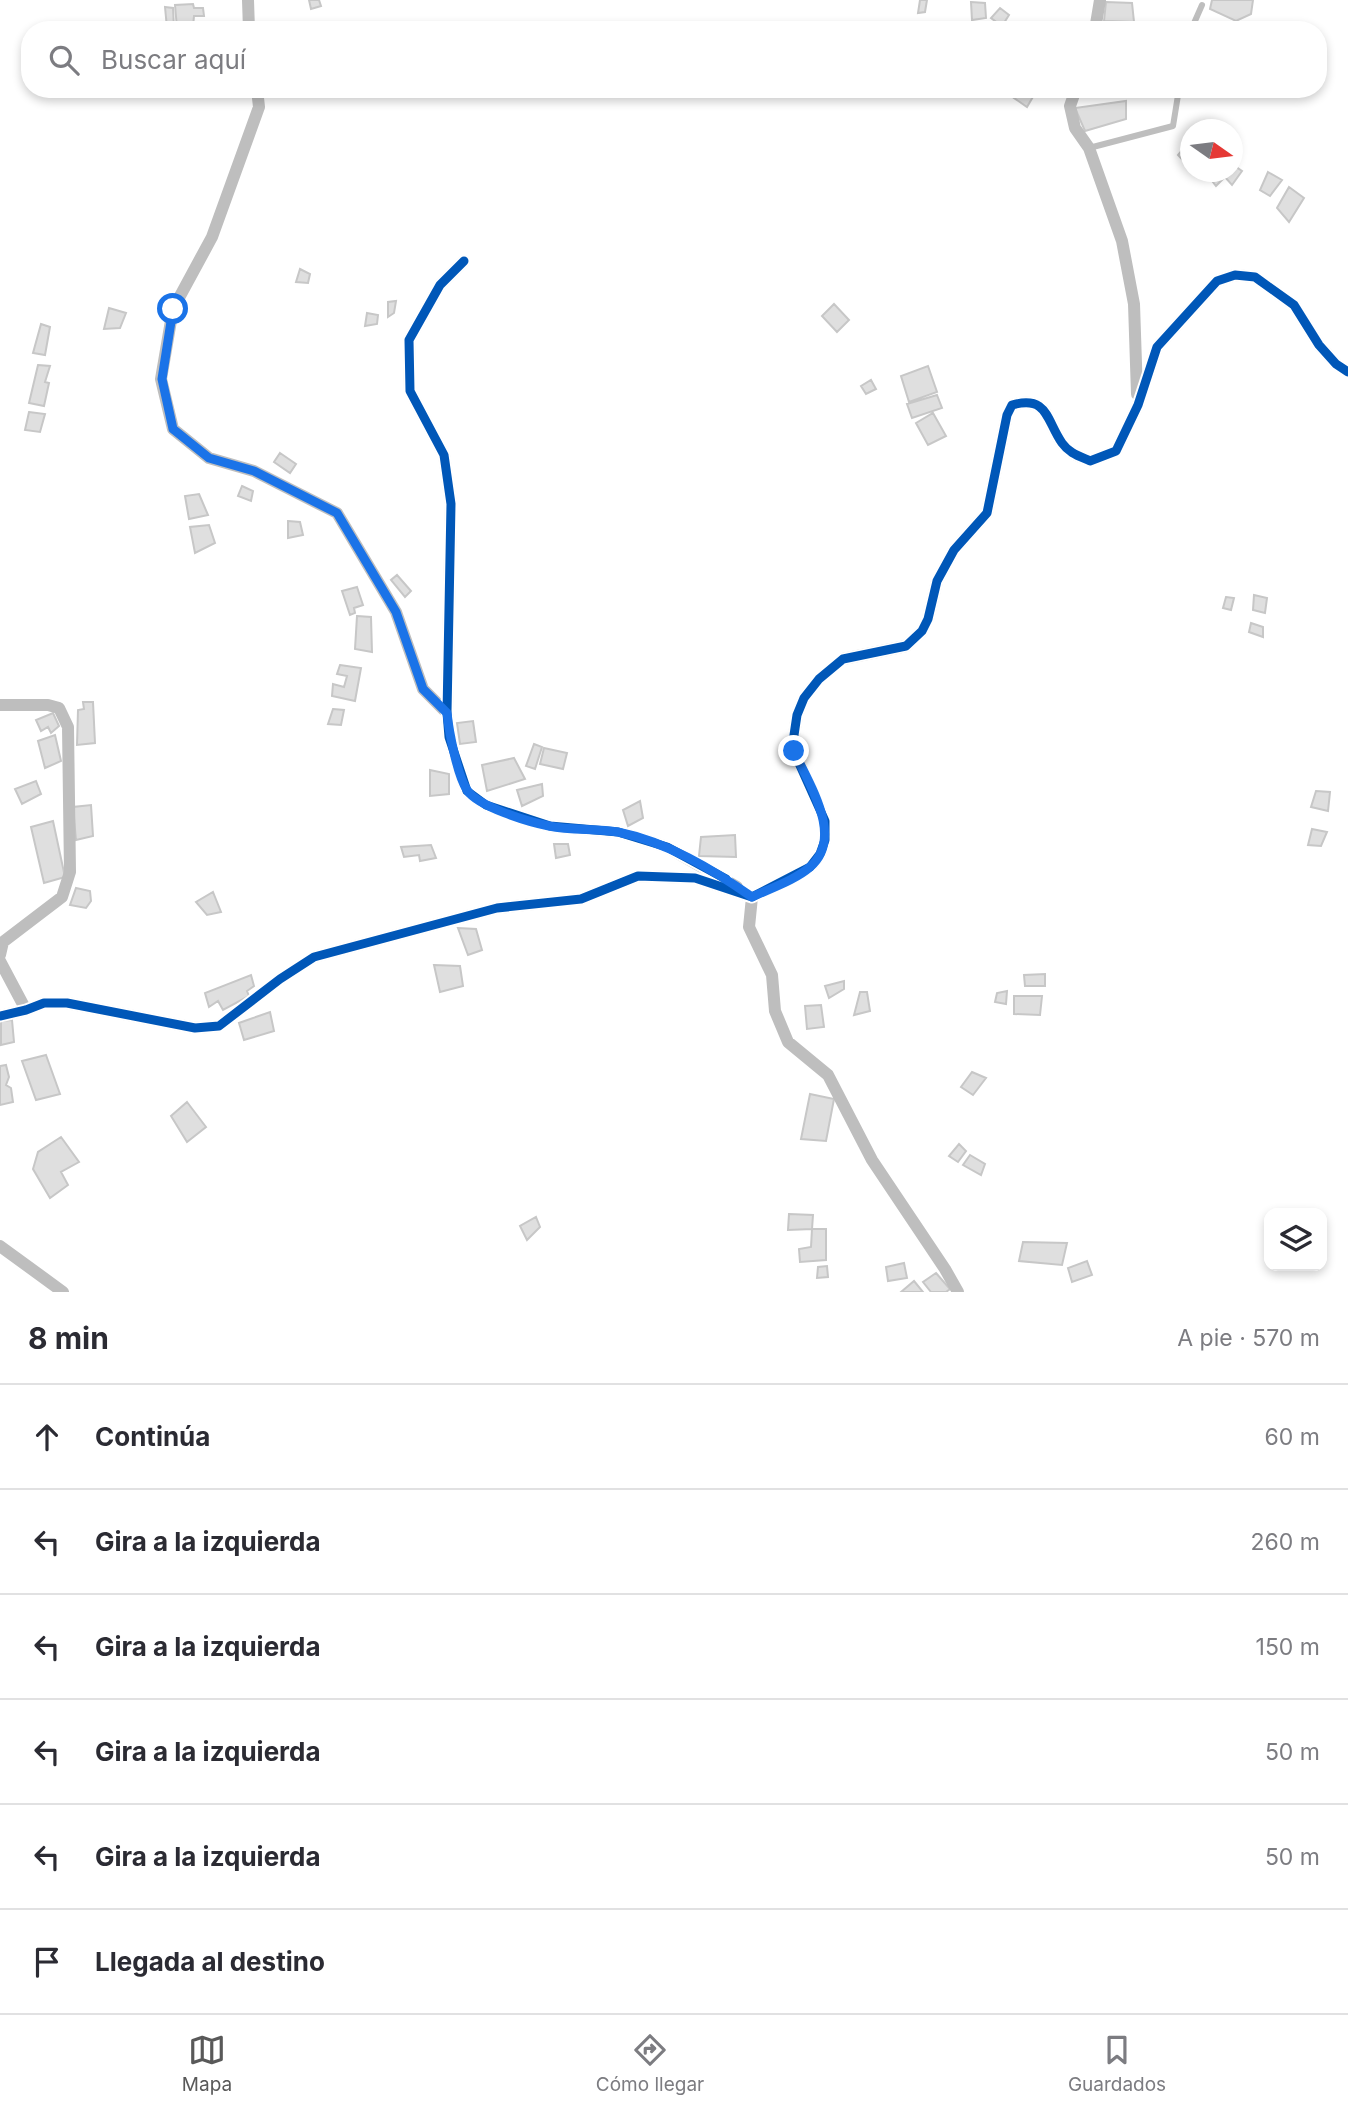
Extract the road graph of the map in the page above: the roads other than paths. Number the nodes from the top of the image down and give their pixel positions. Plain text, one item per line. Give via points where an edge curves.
1 (248, 0) edge
2 (1100, 0) edge
3 (1202, 5) dead end
4 (249, 21) edge
5 (1096, 21) edge
6 (1195, 21) edge
7 (258, 98) edge
8 (1073, 98) edge
9 (1178, 98) edge
10 (1089, 148) junction
11 (464, 261) dead end
12 (1348, 372) edge
13 (1138, 405) junction
14 (0, 705) edge
15 (447, 713) junction
16 (752, 897) junction
17 (0, 955) edge
18 (0, 961) edge
19 (26, 1010) junction
20 (0, 1016) edge
21 (0, 1246) edge
22 (62, 1292) edge
23 (958, 1292) edge

1 - 4 street
2 - 5 street
3 - 6 lane
7 - 15 street via 259,107 212,237 173,309 162,379 173,429 209,458 254,471 337,513 396,612 423,689
8 - 10 street via 1075,128
9 - 10 lane via 1173,126
10 - 13 street via 1122,242 1135,304
11 - 15 street via 440,285 409,340 410,391 444,455 451,504
12 - 13 street via 1320,345 1294,305 1255,277 1235,275 1217,281 1157,347
13 - 16 street via 1116,451 1090,461 1072,453 1036,403 1012,405 986,513 954,550 937,581 922,631 906,646 843,659 804,698 795,725 794,751 825,821 825,840 810,867
14 - 17 street via 59,708 68,727 71,872 62,897 3,942
15 - 16 street via 449,737 467,791 486,805 550,826 618,832 667,847
16 - 19 street via 695,878 638,876 581,898 497,908 314,957 219,1026 195,1028 67,1003 44,1003
16 - 23 street via 748,927 772,975 775,1011 788,1042 828,1075 872,1160
18 - 19 street
19 - 20 street
21 - 22 street

